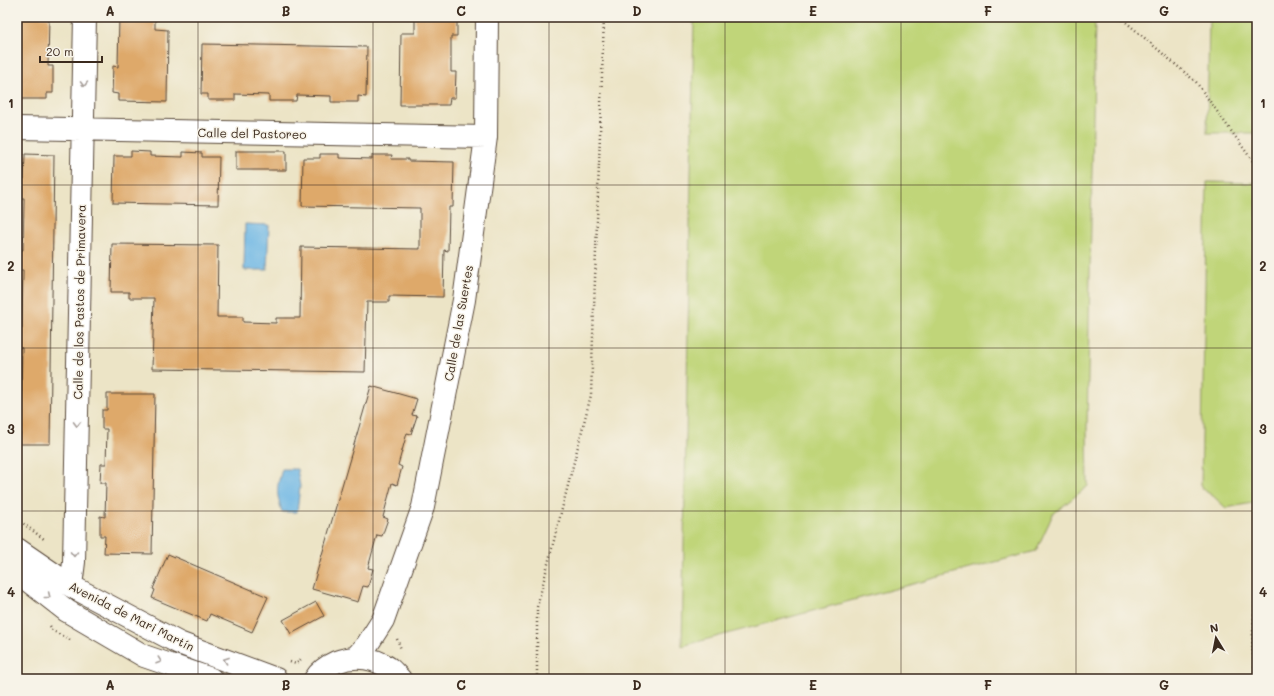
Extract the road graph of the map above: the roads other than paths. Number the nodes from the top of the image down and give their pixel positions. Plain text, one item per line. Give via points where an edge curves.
1 (85, 17) edge
2 (488, 17) edge
3 (17, 128) edge
4 (83, 129) junction
5 (486, 137) junction
6 (17, 549) edge
7 (17, 572) edge
8 (71, 586) junction
9 (383, 620) junction
10 (356, 657) junction
11 (280, 670) edge
12 (394, 674) edge
13 (211, 679) edge
14 (315, 679) edge

1 -> 4 street, Calle de los Pastos de Primavera
2 - 5 street, Calle de las Suertes
3 - 4 street, Calle del Pastoreo
4 - 5 street, Calle del Pastoreo
4 -> 8 street, Calle de los Pastos de Primavera via 74,562
5 - 9 street, Calle de las Suertes via 464,300 423,507
6 - 8 street, Avenida de Mari Martín
7 -> 13 street, Avenida de Mari Martín via 67,611 144,656
11 -> 8 street, Avenida de Mari Martín via 179,643
9 - 10 street
9 - 12 street via 382,646
10 - 12 street via 374,660
10 - 14 street via 327,666

